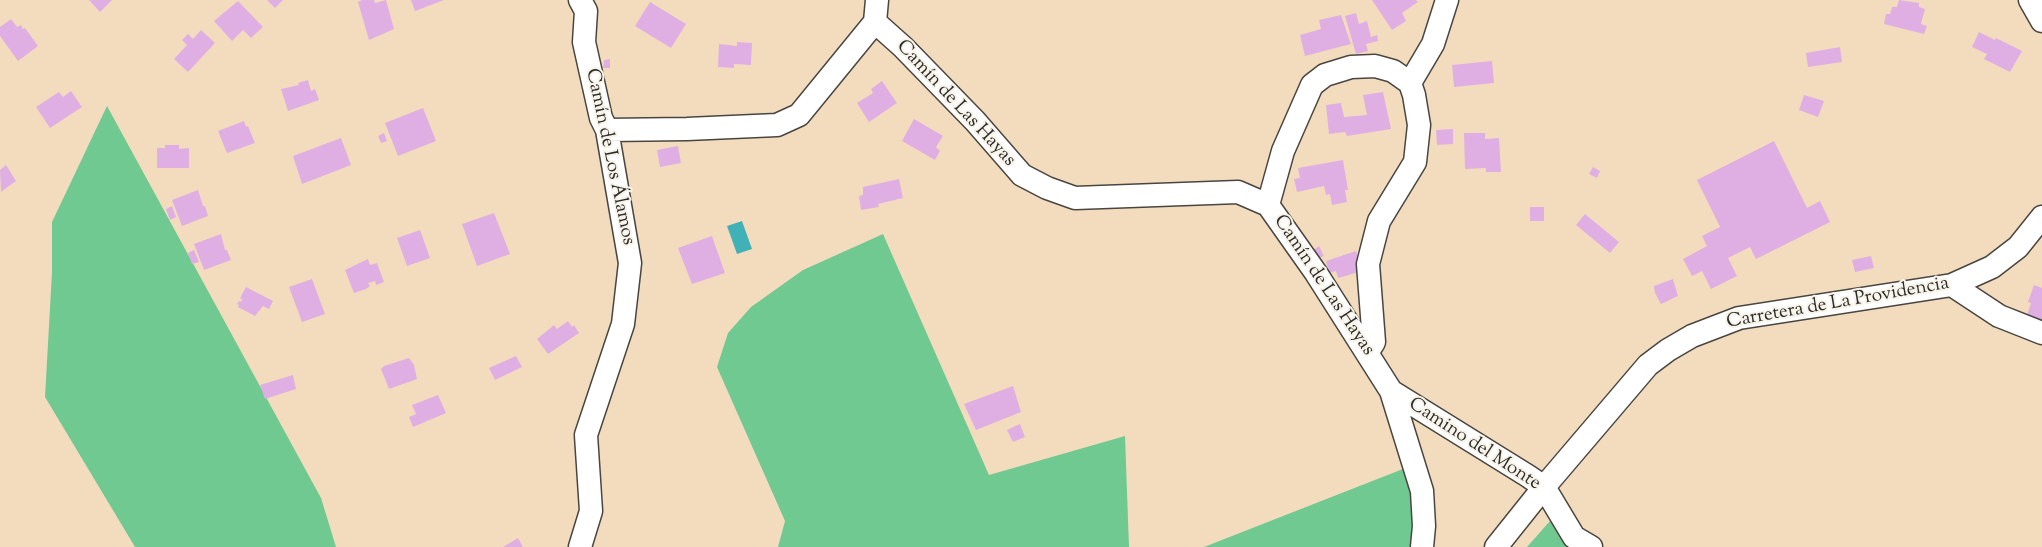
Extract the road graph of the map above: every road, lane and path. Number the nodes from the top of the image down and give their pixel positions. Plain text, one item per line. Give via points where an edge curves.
1 (877, 0) edge
2 (1447, 0) edge
3 (2030, 0) edge
4 (586, 4) edge
5 (2042, 21) edge
6 (875, 22) junction
7 (1410, 84) junction
8 (607, 130) junction
9 (1268, 205) junction
10 (2042, 217) edge
11 (1952, 285) junction
12 (2042, 333) edge
13 (1368, 353) junction
14 (1391, 391) junction
15 (1544, 487) junction
16 (580, 547) edge
17 (1422, 547) edge
18 (1496, 547) edge
19 (1591, 547) edge

1 - 6 street
2 - 7 street via 1432,44
3 - 5 street
4 - 8 street, Camín de Los Álamos via 584,42 601,118
6 - 8 street via 799,115 777,125
6 - 9 street, Camín de Las Hayas via 975,121 1022,175 1047,188 1075,198 1238,192
7 - 9 street via 1393,71 1375,66 1350,67 1325,75 1312,85 1283,151
7 - 13 street via 1419,125 1415,162 1379,221 1368,264 1374,342
8 - 16 street, Camín de Los Álamos via 630,263 623,324 586,435 591,511
9 - 13 street, Camín de Las Hayas
10 - 11 street, Carretera de La Providencia via 2018,247 1992,267
11 - 12 street via 1999,316
11 - 15 street, Carretera de La Providencia via 1739,318 1692,336 1648,365
13 - 14 street, Camín de Las Hayas
14 - 15 street, Camino del Monte
14 - 17 street, Camín de Las Hayas via 1422,491
15 - 18 street, Carretera de La Providencia
15 - 19 street, Camino del Monte via 1574,537

